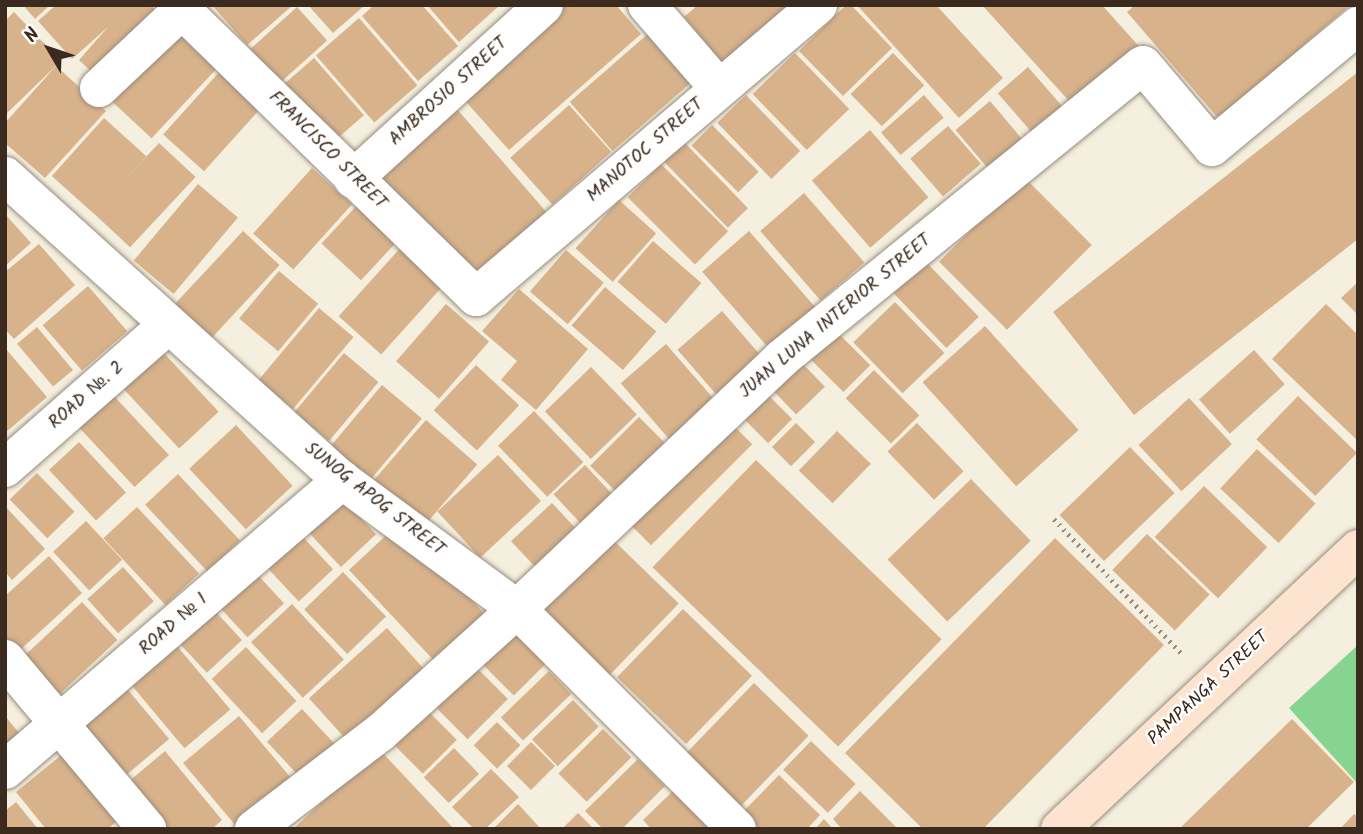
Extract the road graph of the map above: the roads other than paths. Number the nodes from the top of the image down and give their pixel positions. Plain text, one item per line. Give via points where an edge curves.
1 (544, 5) edge
2 (647, 5) edge
3 (818, 5) edge
4 (182, 7) edge
5 (1358, 26) edge
6 (99, 88) dead end
7 (719, 88) junction
8 (5, 176) edge
9 (353, 179) junction
10 (476, 297) joint
11 (169, 324) junction
12 (5, 468) edge
13 (342, 480) junction
14 (1358, 549) edge
15 (517, 609) junction
16 (5, 659) edge
17 (60, 722) junction
18 (5, 770) edge
19 (147, 829) edge
20 (254, 829) edge
21 (737, 829) edge
22 (1060, 829) edge

1 - 9 street, AMBROSIO STREET
2 - 7 street
3 - 7 street, MANOTOC STREET
4 - 6 street
4 - 9 street, FRANCISCO STREET
5 - 15 street, JUAN LUNA INTERIOR STREET via 1212,147 1143,65 781,359
7 - 10 street, MANOTOC STREET
8 - 11 street, SUNOG APOG STREET
9 - 10 street, FRANCISCO STREET
11 - 12 street, ROAD №. 2
11 - 13 street, SUNOG APOG STREET
13 - 15 street, SUNOG APOG STREET
13 - 17 street, ROAD № 1
14 - 22 street, PAMPANGA STREET
15 - 20 street, JUAN LUNA INTERIOR STREET via 381,732
15 - 21 street, SUNOG APOG STREET
16 - 17 street
17 - 18 street, ROAD № 1
17 - 19 street

